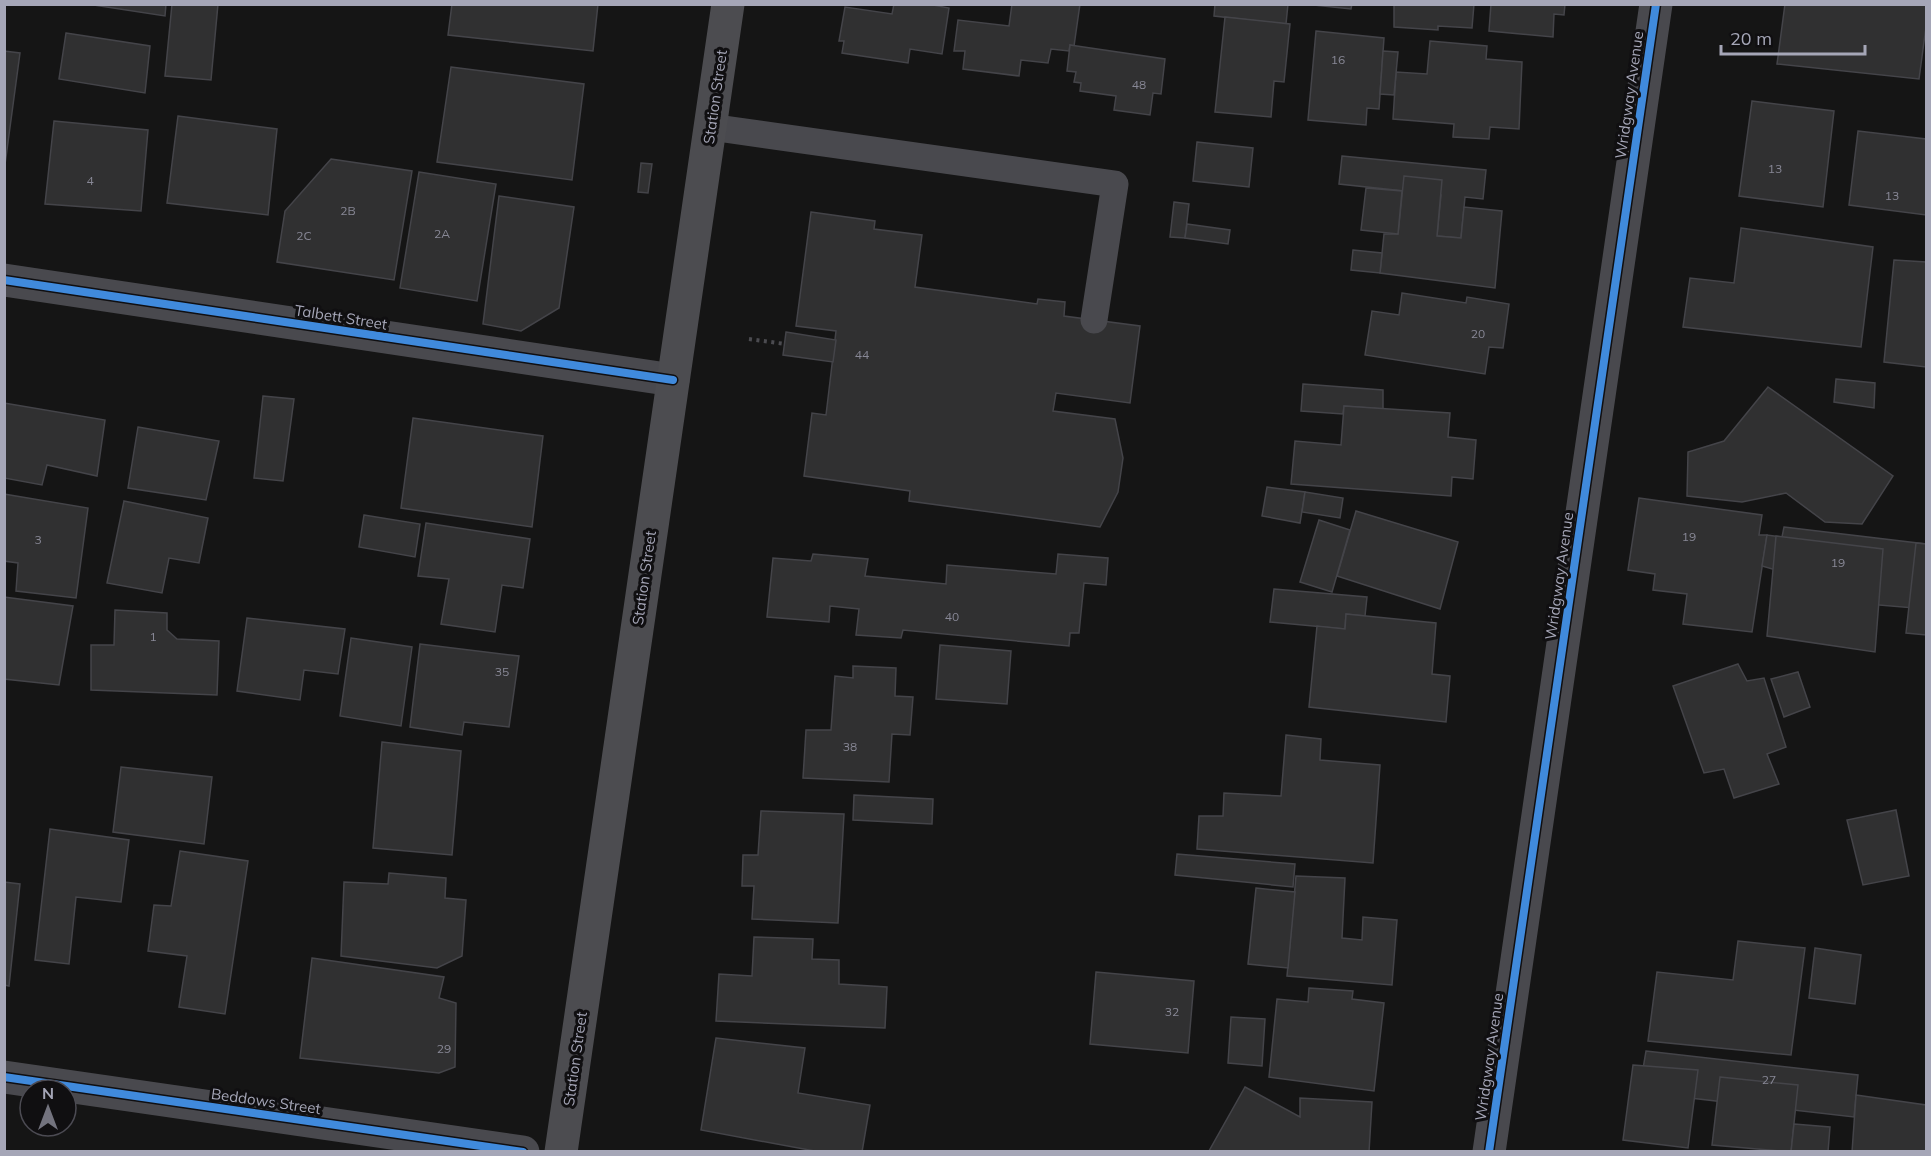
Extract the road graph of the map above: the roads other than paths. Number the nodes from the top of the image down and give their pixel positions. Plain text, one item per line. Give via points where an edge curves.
1 (728, 4) edge
2 (1656, 4) edge
3 (710, 127) junction
4 (4, 280) edge
5 (1094, 320) dead end
6 (673, 380) junction
7 (4, 1077) edge
8 (523, 1152) edge
9 (561, 1152) edge
10 (1489, 1152) edge

1 - 3 main road, Station Street
2 - 10 street, Wridgway Avenue
3 - 5 lane via 1115,184
3 - 6 main road, Station Street
4 - 6 street, Talbett Street
6 - 9 main road, Station Street
7 - 8 street, Beddows Street

